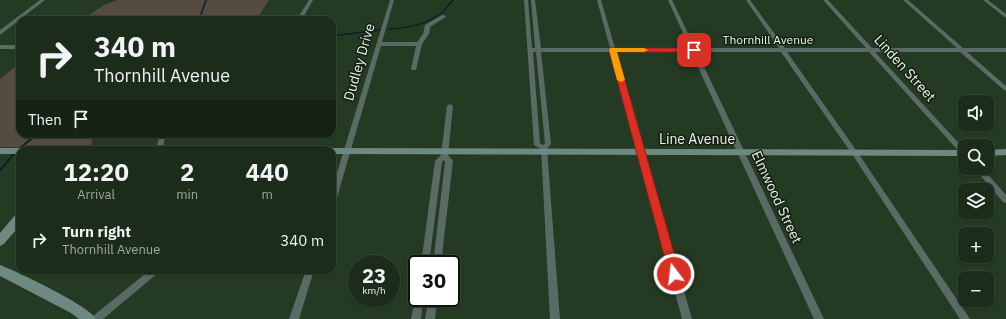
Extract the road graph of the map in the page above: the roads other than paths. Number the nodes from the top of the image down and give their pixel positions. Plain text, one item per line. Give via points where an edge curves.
1 (43, 0) edge
2 (310, 0) edge
3 (392, 0) edge
4 (526, 0) edge
5 (533, 0) edge
6 (599, 0) edge
7 (670, 0) edge
8 (748, 0) edge
9 (825, 0) edge
10 (905, 0) edge
11 (985, 0) edge
12 (527, 10) junction
13 (534, 10) junction
14 (22, 16) edge
15 (302, 16) edge
16 (444, 16) dead end
17 (1006, 16) edge
18 (16, 21) edge
19 (0, 33) edge
20 (379, 44) junction
21 (419, 44) junction
22 (0, 47) edge
23 (16, 47) edge
24 (530, 50) junction
25 (538, 50) junction
26 (613, 50) junction
27 (694, 50) junction
28 (782, 50) junction
29 (870, 50) junction
30 (962, 50) junction
31 (1006, 50) edge
32 (414, 69) dead end
33 (1006, 88) edge
34 (534, 96) junction
35 (543, 96) junction
36 (450, 106) dead end
37 (958, 145) edge
38 (544, 150) junction
39 (2, 151) edge
40 (16, 151) edge
41 (336, 151) edge
42 (348, 151) junction
43 (642, 152) junction
44 (854, 152) junction
45 (994, 152) edge
46 (1006, 152) edge
47 (742, 153) junction
48 (958, 153) edge
49 (445, 154) junction
50 (984, 175) edge
51 (336, 189) edge
52 (1006, 200) edge
53 (16, 222) edge
54 (0, 241) edge
55 (425, 255) edge
56 (438, 255) edge
57 (0, 270) edge
58 (151, 274) edge
59 (309, 274) edge
60 (418, 307) edge
61 (432, 307) edge
62 (89, 319) edge
63 (96, 319) edge
64 (294, 319) edge
65 (416, 319) edge
66 (430, 319) edge
67 (554, 319) edge
68 (687, 319) edge
69 (819, 319) edge
70 (965, 319) edge

1 - 14 street
2 - 15 street
3 - 20 street, Dudley Drive
4 - 12 street
5 - 13 street
6 - 26 street
7 - 27 street, Elmwood Street
8 - 28 street
9 - 29 street, Linden Street
10 - 30 street
11 - 17 street
12 - 13 street
12 - 24 street
13 - 25 street
16 - 21 street via 427,26 426,34
18 - 19 street
20 - 21 street
20 - 42 street, Dudley Drive
21 - 32 street
22 - 23 street
24 - 25 street, Thornhill Avenue
24 - 34 street
25 - 26 street, Thornhill Avenue
25 - 35 street
26 - 27 street, Thornhill Avenue
26 - 43 street
27 - 28 street, Thornhill Avenue
27 - 47 street, Elmwood Street
28 - 29 street, Thornhill Avenue
28 - 44 street
29 - 30 street, Thornhill Avenue
29 - 37 street, Linden Street
30 - 31 street, Thornhill Avenue
30 - 33 street
34 - 35 street
34 - 38 street via 538,145
35 - 38 street via 548,144
36 - 49 street
38 - 43 main road, Line Avenue
38 - 49 main road, Line Avenue
38 - 67 street
39 - 40 main road
41 - 42 main road, Line Avenue
42 - 49 main road, Line Avenue
42 - 51 street, Dudley Drive
43 - 47 main road, Line Avenue
43 - 68 street
44 - 47 main road, Line Avenue
44 - 48 main road, Line Avenue
44 - 70 street
45 - 46 main road
47 - 69 street, Elmwood Street
49 - 55 street via 439,161
49 - 56 street via 449,161
50 - 52 street
53 - 54 main road
57 - 62 main road via 76,309
58 - 63 street
59 - 64 street
60 - 65 street
61 - 66 street

